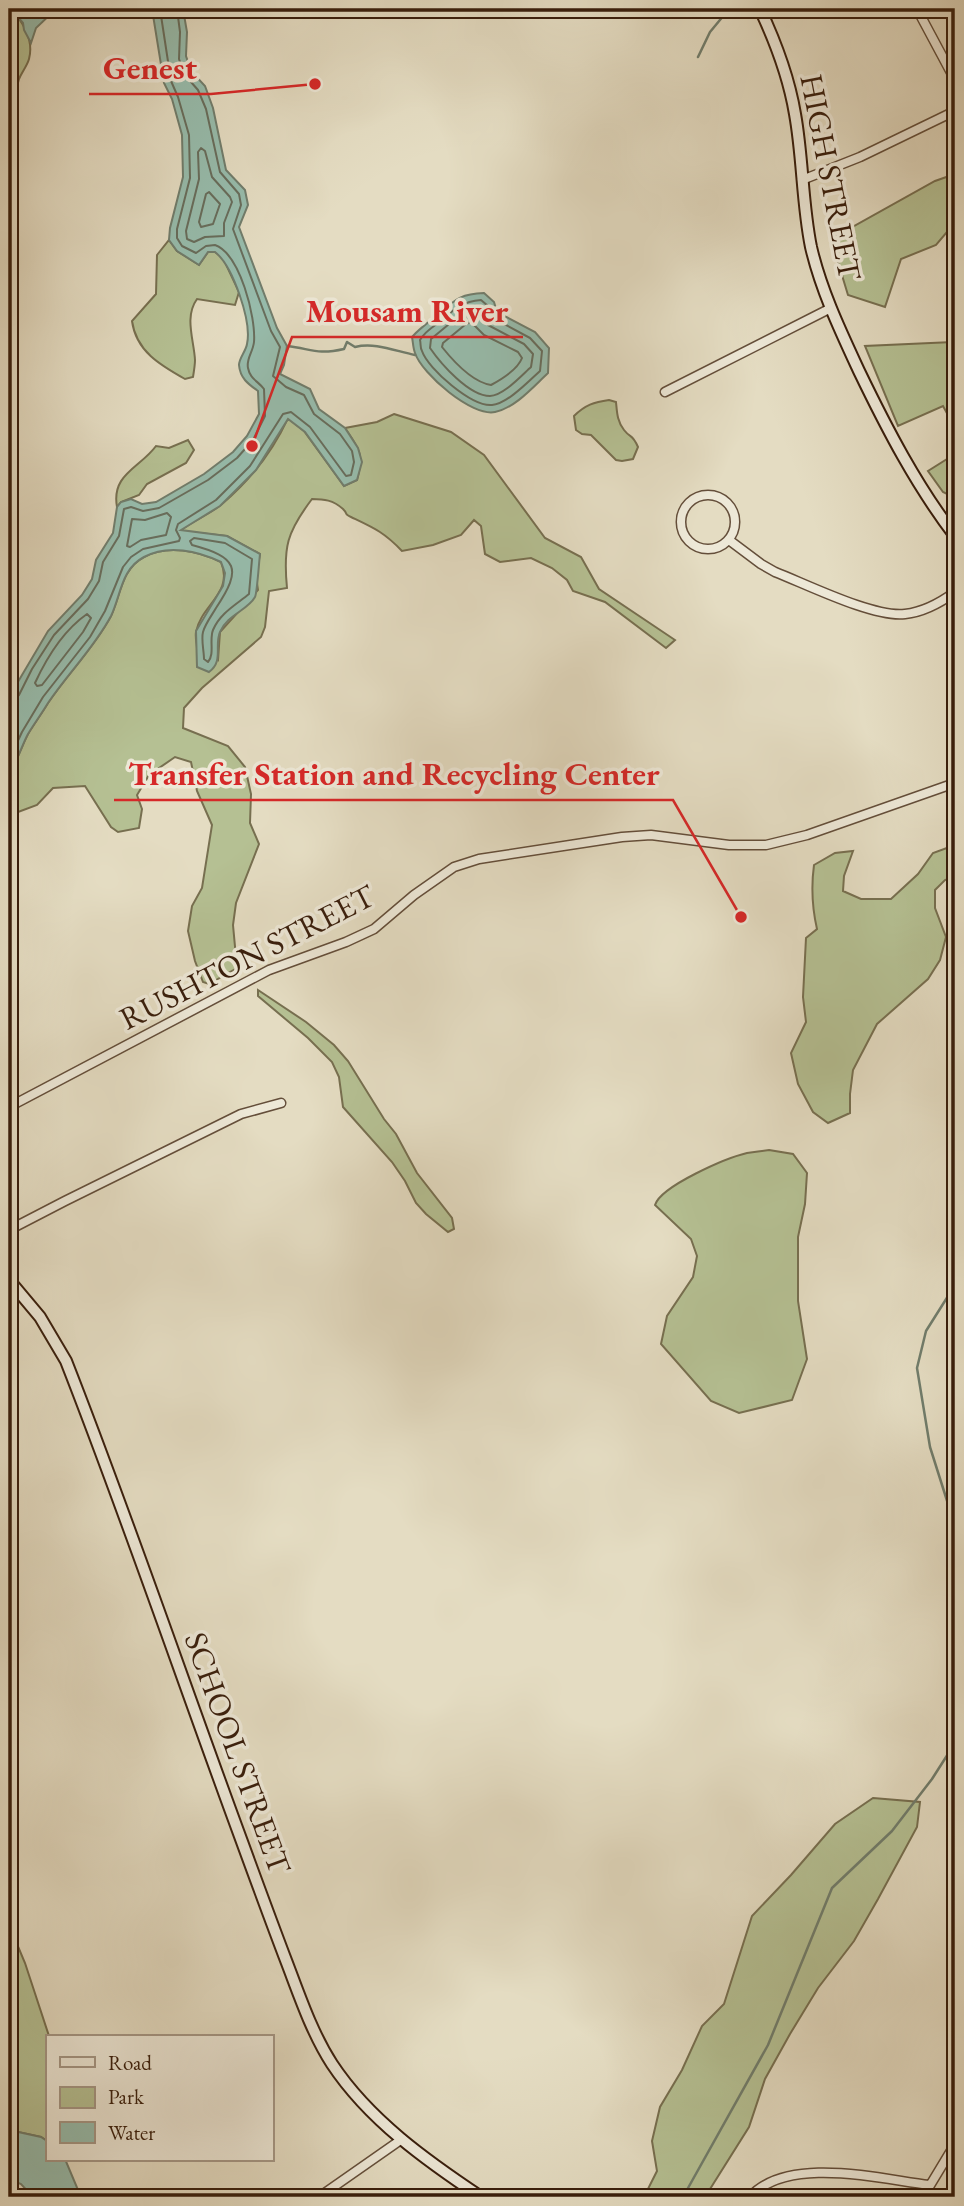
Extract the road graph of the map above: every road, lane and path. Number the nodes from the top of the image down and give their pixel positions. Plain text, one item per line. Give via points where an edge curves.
1 (760, 9) edge
2 (917, 9) edge
3 (955, 80) edge
4 (955, 111) edge
5 (802, 180) junction
6 (831, 308) junction
7 (665, 392) dead end
8 (955, 536) edge
9 (729, 540) junction
10 (955, 592) edge
11 (955, 783) edge
12 (281, 1103) dead end
13 (9, 1107) edge
14 (9, 1230) edge
15 (9, 1280) edge
16 (402, 2139) junction
17 (955, 2144) edge
18 (929, 2185) junction
19 (319, 2197) edge
20 (481, 2197) edge
21 (750, 2197) edge
22 (923, 2197) edge

1 - 5 street, HIGH STREET via 790,90
2 - 3 street
4 - 5 street
5 - 6 street, HIGH STREET via 811,246
6 - 7 street
6 - 8 street, HIGH STREET via 899,451
9 - 9 street via 736,519 725,500 708,494 688,503 681,524 688,540 706,549
9 - 10 street via 775,572 878,612 917,612
11 - 13 street, RUSHTON STREET via 782,843 747,846 622,836 454,867 374,929 269,971
12 - 14 street via 241,1114
15 - 16 street, SCHOOL STREET via 40,1317 66,1361 303,2005 333,2065
16 - 19 street
16 - 20 street, SCHOOL STREET
17 - 18 street
18 - 21 street via 811,2172 780,2177
18 - 22 street

